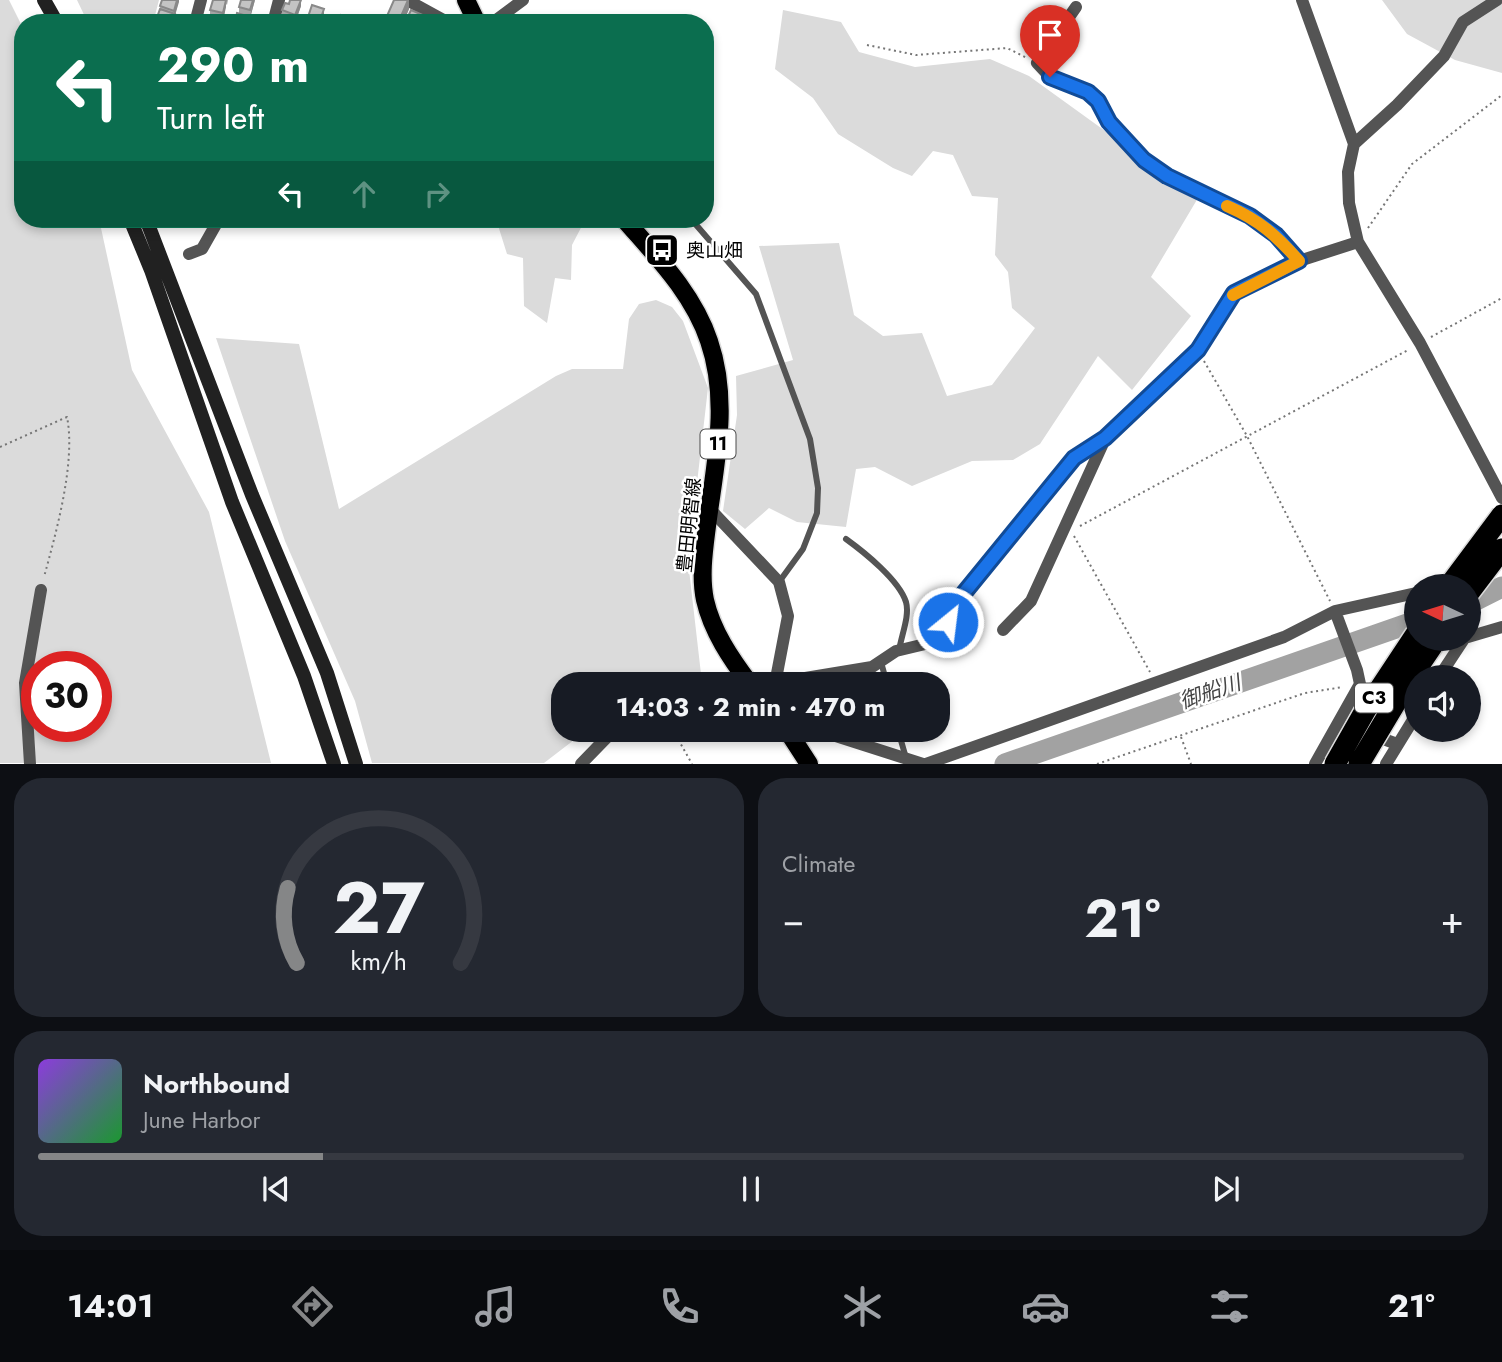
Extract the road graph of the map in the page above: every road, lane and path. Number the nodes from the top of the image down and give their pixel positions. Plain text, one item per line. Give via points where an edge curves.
1 (407, 0) edge
2 (523, 0) edge
3 (1302, 0) edge
4 (1497, 0) edge
5 (1076, 7) dead end
6 (433, 14) edge
7 (504, 14) edge
8 (867, 45) dead end
9 (1037, 63) junction
10 (1502, 95) edge
11 (1354, 144) junction
12 (134, 228) edge
13 (149, 228) edge
14 (214, 228) edge
15 (631, 228) edge
16 (699, 228) edge
17 (1358, 242) junction
18 (189, 254) dead end
19 (1299, 261) junction
20 (1502, 298) edge
21 (1420, 343) junction
22 (1198, 350) junction
23 (1247, 436) junction
24 (1105, 438) junction
25 (0, 446) edge
26 (1501, 491) edge
27 (709, 509) junction
28 (1502, 514) edge
29 (846, 539) dead end
30 (1502, 549) edge
31 (1502, 556) edge
32 (1458, 574) edge
33 (1459, 574) edge
34 (1481, 577) edge
35 (779, 582) junction
36 (40, 590) joint
37 (1404, 596) edge
38 (1337, 616) junction
39 (1502, 627) edge
40 (1003, 629) dead end
41 (1481, 633) edge
42 (899, 651) junction
43 (1405, 651) edge
44 (1429, 651) edge
45 (881, 661) junction
46 (737, 672) edge
47 (777, 672) edge
48 (843, 672) edge
49 (884, 672) edge
50 (1155, 682) junction
51 (1360, 684) junction
52 (1340, 722) junction
53 (1404, 733) edge
54 (1181, 736) junction
55 (602, 742) edge
56 (680, 742) edge
57 (795, 742) edge
58 (855, 742) edge
59 (901, 742) edge
60 (1397, 744) junction
61 (905, 758) junction
62 (30, 764) edge
63 (334, 764) edge
64 (356, 764) edge
65 (581, 764) edge
66 (692, 764) edge
67 (809, 764) edge
68 (925, 764) edge
69 (1097, 764) edge
70 (1191, 764) edge
71 (1315, 764) edge
72 (1335, 764) edge
73 (1359, 764) edge
74 (1386, 764) edge

1 - 6 street
2 - 7 street
3 - 11 street
4 - 11 street via 1463,22 1444,56
5 - 9 street
8 - 9 path via 916,55 1007,48
9 - 19 street via 1050,77 1088,92 1098,101 1109,122 1144,160 1250,216 1276,235
10 - 17 path via 1412,164
11 - 17 street via 1348,172 1349,203
12 - 63 street via 232,502 304,676
13 - 64 street via 252,495 327,673
14 - 18 street via 202,249
15 - 27 main road, 豊田明智線 / 11 via 690,300 709,340 719,381 720,414
16 - 35 lane via 756,294 810,439 817,513 803,549
17 - 19 street
17 - 21 street
19 - 22 street via 1234,293
20 - 21 path
21 - 23 path
21 - 26 street
22 - 23 path
22 - 24 street
23 - 38 path
23 - 50 path via 1071,531
24 - 40 street via 1031,601
24 - 42 street via 1074,458 955,604 942,640
25 - 36 path via 66,417 70,435 60,521
27 - 35 street
27 - 46 main road, 豊田明智線 / 11 via 702,564 705,597
28 - 32 highway, bridge
29 - 42 lane via 873,559 906,601
30 - 34 highway, bridge
31 - 33 street
35 - 47 street via 788,615
36 - 62 street via 25,683
37 - 38 street
38 - 50 street
38 - 51 street
39 - 41 street
42 - 45 street
43 - 72 highway, C3, bridge
44 - 73 highway, C3, bridge
45 - 48 street
45 - 49 lane
50 - 68 street
51 - 52 street
51 - 54 path via 1305,693
52 - 60 street
52 - 71 street
53 - 60 street
54 - 69 path
54 - 70 path
55 - 65 street
56 - 66 path
57 - 67 main road
58 - 61 street
59 - 61 lane
60 - 74 street
61 - 68 street

